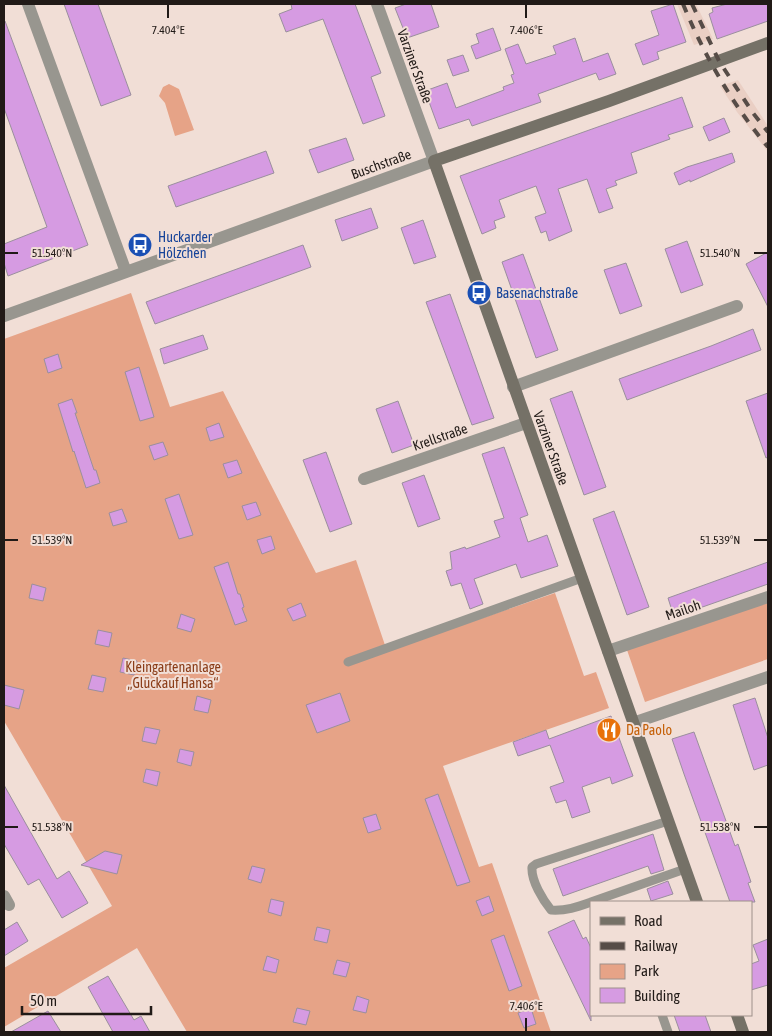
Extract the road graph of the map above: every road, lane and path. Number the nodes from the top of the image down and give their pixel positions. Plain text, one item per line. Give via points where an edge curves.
1 (28, 4) edge
2 (377, 4) edge
3 (768, 43) edge
4 (434, 161) junction
5 (126, 272) junction
6 (737, 306) dead end
7 (4, 316) edge
8 (513, 387) junction
9 (526, 423) junction
10 (364, 479) dead end
11 (582, 578) junction
12 (768, 597) edge
13 (608, 651) junction
14 (348, 662) dead end
15 (768, 677) edge
16 (633, 723) junction
17 (668, 821) junction
18 (685, 869) junction
19 (594, 901) edge
20 (697, 901) edge
21 (590, 902) edge
22 (662, 1016) edge
23 (737, 1016) edge
24 (668, 1032) edge
25 (743, 1032) edge

1 - 5 street
2 - 4 street, Varziner Straße
3 - 4 street, Buschstraße
4 - 5 street, Buschstraße
4 - 8 street, Varziner Straße
5 - 7 street, Buschstraße
6 - 8 street
8 - 9 street, Varziner Straße
9 - 10 street, Krellstraße
9 - 11 street, Varziner Straße
11 - 13 street, Varziner Straße
11 - 14 lane
12 - 13 street, Mailoh
13 - 16 street, Varziner Straße
15 - 16 street
16 - 17 street, Varziner Straße
17 - 18 street, Varziner Straße
17 - 21 lane via 532,867 535,880 551,910 573,909
18 - 19 lane
18 - 20 street, Varziner Straße
22 - 24 lane
23 - 25 street

